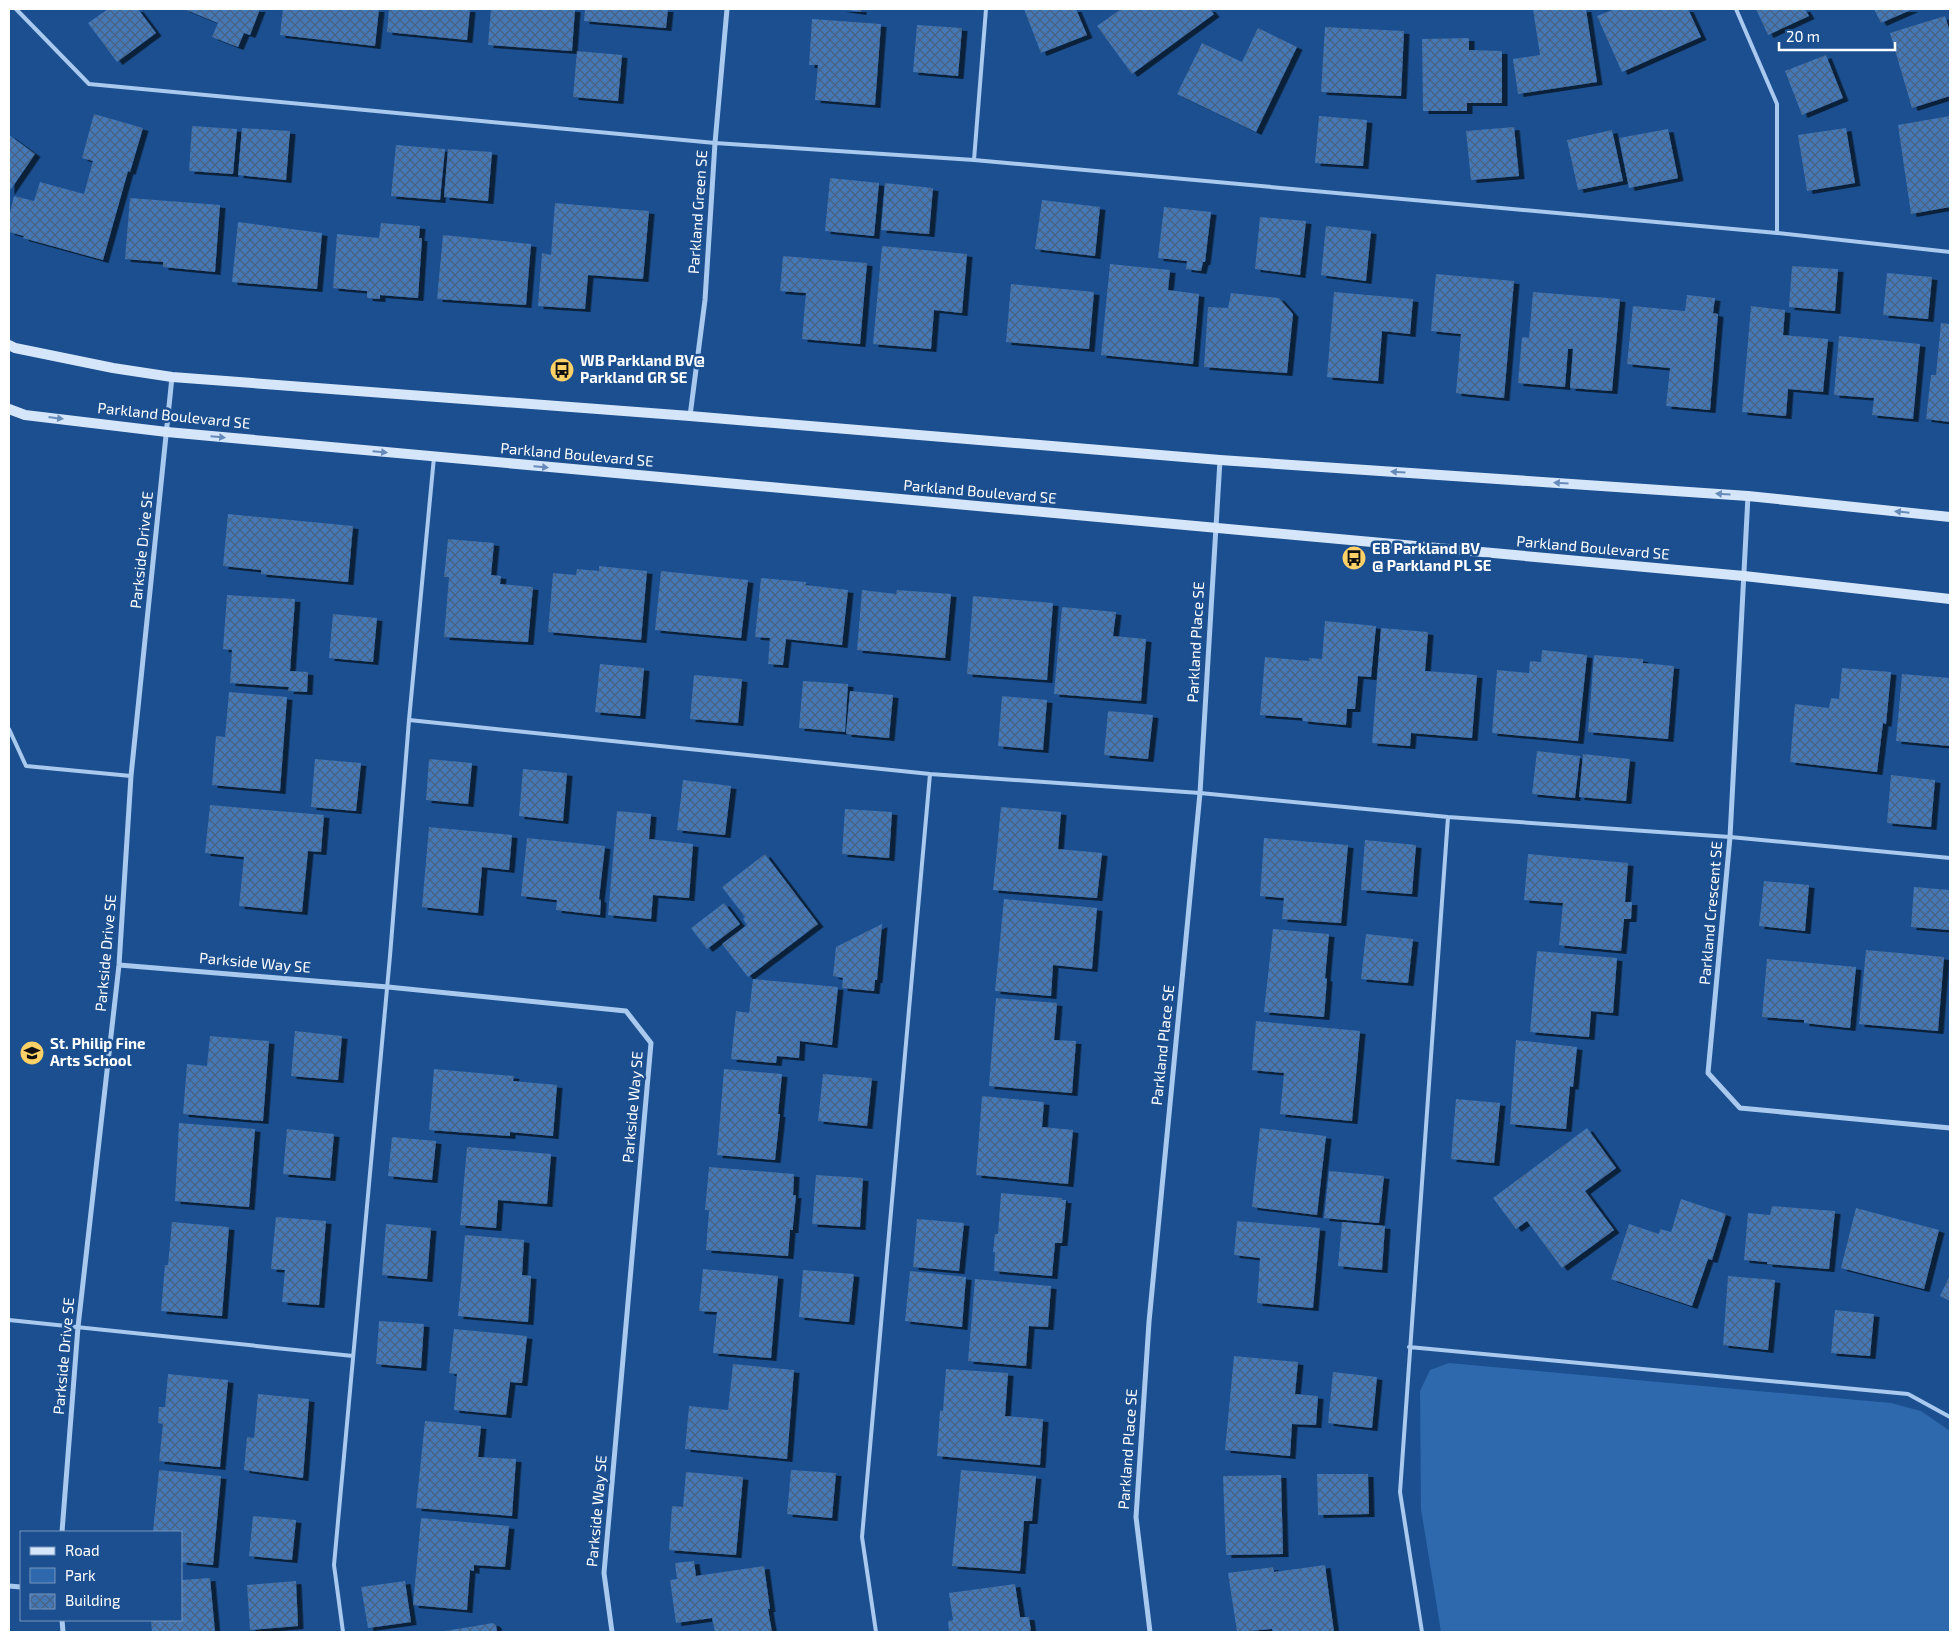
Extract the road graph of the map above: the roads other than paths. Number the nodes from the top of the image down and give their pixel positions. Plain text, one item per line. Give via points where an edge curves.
1 (16, 9) edge
2 (727, 9) edge
3 (986, 9) edge
4 (1736, 9) edge
5 (715, 143) junction
6 (974, 160) junction
7 (1777, 233) junction
8 (1950, 252) edge
9 (9, 345) edge
10 (172, 377) junction
11 (9, 409) edge
12 (690, 416) junction
13 (167, 432) junction
14 (434, 457) junction
15 (1220, 460) junction
16 (1748, 496) junction
17 (1950, 517) edge
18 (1215, 528) junction
19 (1744, 576) junction
20 (1950, 599) edge
21 (409, 720) junction
22 (9, 729) edge
23 (930, 774) junction
24 (132, 776) junction
25 (1200, 793) junction
26 (1448, 817) junction
27 (1730, 837) junction
28 (1950, 858) edge
29 (119, 965) junction
30 (388, 987) junction
31 (1950, 1128) edge
32 (9, 1320) edge
33 (78, 1327) junction
34 (1409, 1347) junction
35 (353, 1356) junction
36 (1950, 1417) edge
37 (62, 1531) edge
38 (343, 1632) edge
39 (612, 1632) edge
40 (876, 1632) edge
41 (1150, 1632) edge
42 (1422, 1632) edge

1 - 5 lane via 89,84
2 - 5 street, Parkland Green SE
3 - 6 lane
4 - 7 lane via 1777,104
5 - 6 lane
5 - 12 street, Parkland Green SE via 705,300
6 - 7 lane
7 - 8 lane
9 - 10 street via 113,368
10 - 12 street
10 - 13 street, Parkside Drive SE
11 -> 13 street, Parkland Boulevard SE via 25,415
12 - 15 street
13 -> 14 street, Parkland Boulevard SE
13 - 24 street, Parkside Drive SE
14 -> 18 street, Parkland Boulevard SE
14 - 21 lane
16 -> 15 street
15 - 18 street, Parkland Place SE
17 -> 16 street
16 - 19 street, Parkland Crescent SE
18 - 19 street, Parkland Boulevard SE
18 - 25 street, Parkland Place SE
19 - 20 street, Parkland Boulevard SE
19 - 27 street, Parkland Crescent SE
21 - 23 lane
21 - 30 lane
22 - 24 lane via 26,766
23 - 25 lane
23 - 40 lane via 862,1538
24 - 29 street, Parkside Drive SE
25 - 26 lane
25 - 41 street, Parkland Place SE via 1149,1322 1136,1517
26 - 27 lane
26 - 34 lane
27 - 28 lane
27 - 31 street, Parkland Crescent SE via 1708,1074 1740,1108
29 - 30 street, Parkside Way SE
29 - 33 street, Parkside Drive SE
30 - 35 lane
30 - 39 street, Parkside Way SE via 626,1011 651,1043 604,1573
32 - 33 lane
33 - 35 lane
33 - 37 street, Parkside Drive SE
34 - 36 lane via 1908,1394
34 - 42 lane via 1400,1492
35 - 38 lane via 334,1565

